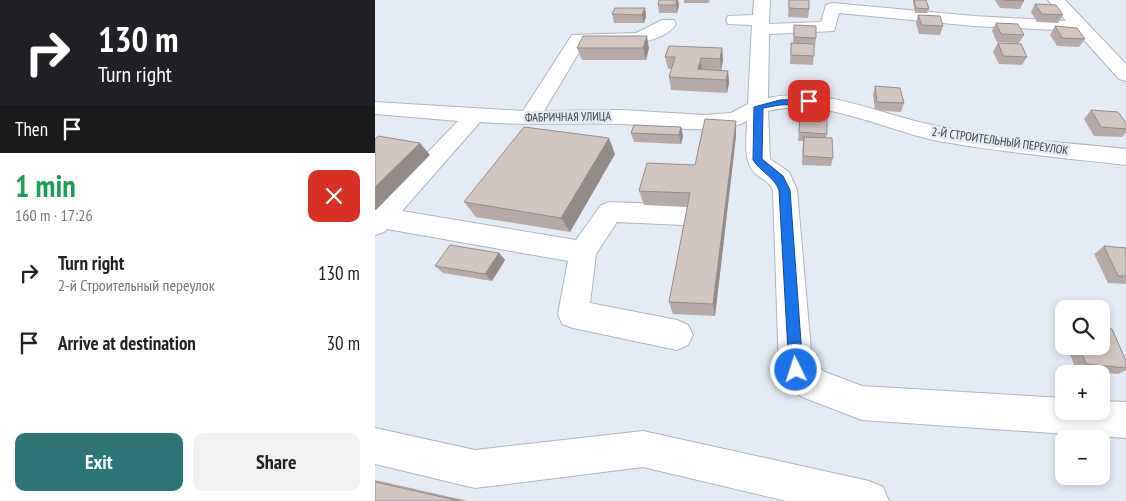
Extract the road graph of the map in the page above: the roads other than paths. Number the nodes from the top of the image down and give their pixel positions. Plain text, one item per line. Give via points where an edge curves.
1 (1056, 0) edge
2 (762, 16) edge
3 (734, 20) dead end
4 (668, 24) dead end
5 (1079, 26) junction
6 (1126, 75) edge
7 (715, 102) dead end
8 (758, 107) junction
9 (375, 108) edge
10 (475, 115) junction
11 (529, 118) junction
12 (1126, 156) edge
13 (683, 216) dead end
14 (377, 220) edge
15 (583, 252) junction
16 (677, 335) dead end
17 (1126, 420) edge
18 (375, 446) edge
19 (869, 501) edge

1 - 5 street
2 - 3 street
2 - 5 street via 828,27 832,8 850,7 909,16
2 - 8 street
4 - 11 street via 637,39 578,40
5 - 6 street
7 - 8 street
8 - 11 street, ФАБРИЧНАЯ УЛИЦА via 735,119 705,122 622,117
8 - 12 street, 2-Й СТРОИТЕЛЬНЫЙ ПЕРЕУЛОК via 809,101 974,140
8 - 17 street via 758,160 780,178 785,190 796,370 814,385 862,403
9 - 10 street, ФАБРИЧНАЯ УЛИЦА
10 - 11 street, ФАБРИЧНАЯ УЛИЦА
10 - 14 street
13 - 15 street via 610,212
14 - 15 street
15 - 16 street via 573,314
18 - 19 street via 475,469 643,449

